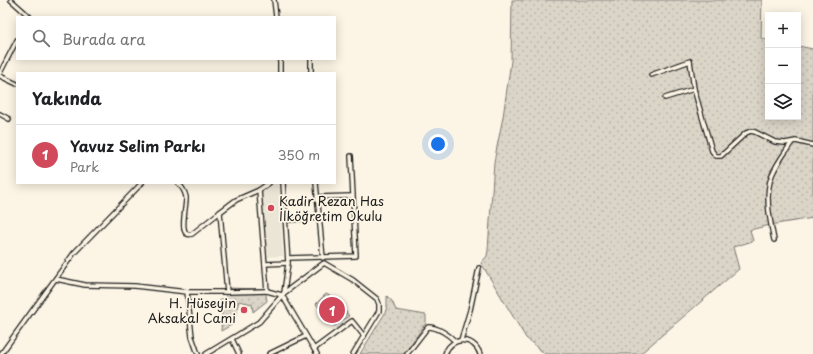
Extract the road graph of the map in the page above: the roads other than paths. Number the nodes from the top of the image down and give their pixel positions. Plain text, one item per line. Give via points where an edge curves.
1 (11, 0) edge
2 (274, 0) edge
3 (29, 16) edge
4 (276, 16) edge
5 (16, 42) edge
6 (280, 60) edge
7 (311, 60) edge
8 (280, 72) edge
9 (312, 72) edge
10 (0, 74) edge
11 (651, 75) dead end
12 (16, 83) edge
13 (694, 89) junction
14 (664, 98) dead end
15 (0, 114) edge
16 (9, 119) dead end
17 (792, 142) junction
18 (813, 145) edge
19 (351, 156) dead end
20 (141, 184) edge
21 (179, 184) edge
22 (268, 184) edge
23 (283, 184) edge
24 (316, 184) edge
25 (259, 190) junction
26 (352, 196) junction
27 (317, 197) junction
28 (220, 212) junction
29 (318, 218) junction
30 (285, 220) junction
31 (774, 240) dead end
32 (288, 258) junction
33 (322, 258) junction
34 (288, 263) junction
35 (266, 264) junction
36 (324, 264) junction
37 (479, 268) dead end
38 (56, 279) junction
39 (267, 291) junction
40 (187, 292) junction
41 (227, 292) junction
42 (283, 294) junction
43 (306, 336) junction
44 (364, 336) junction
45 (232, 339) junction
46 (462, 340) junction
47 (456, 341) junction
48 (314, 350) junction
49 (1, 354) edge
50 (198, 354) edge
51 (206, 354) edge
52 (239, 354) edge
53 (270, 354) edge
54 (317, 354) edge
55 (353, 354) edge
56 (406, 354) edge
57 (445, 354) edge
58 (480, 354) edge

1 - 3 street
2 - 4 street
5 - 10 street
6 - 8 street
7 - 9 street
10 - 12 street
11 - 13 street via 690,61
13 - 14 street
13 - 17 street via 714,155 721,156 750,131 775,142
15 - 16 street
17 - 18 street
17 - 31 street via 773,172 769,184 769,211
19 - 26 street
20 - 38 street via 80,247
21 - 28 street via 186,198 186,234 192,234
22 - 25 street
23 - 30 street
24 - 27 street
25 - 28 street via 236,200
25 - 35 street
26 - 27 street
26 - 33 street via 356,256
27 - 29 street
28 - 41 street
29 - 30 street
29 - 33 street
30 - 32 street
32 - 33 street
32 - 34 street
33 - 36 street
34 - 35 street
34 - 42 street
35 - 39 street
36 - 42 street
36 - 44 street via 353,280 378,300 380,306
37 - 46 street
38 - 40 street via 85,284
38 - 49 street
39 - 41 street
39 - 42 street
40 - 41 street
40 - 50 street via 191,332
42 - 43 street
42 - 45 street via 259,322
43 - 48 street
43 - 53 street
44 - 48 street via 352,321
44 - 55 street
45 - 51 street
45 - 52 street
46 - 47 street
46 - 58 street via 473,343
47 - 56 street via 435,328 428,327
47 - 57 street
48 - 54 street

